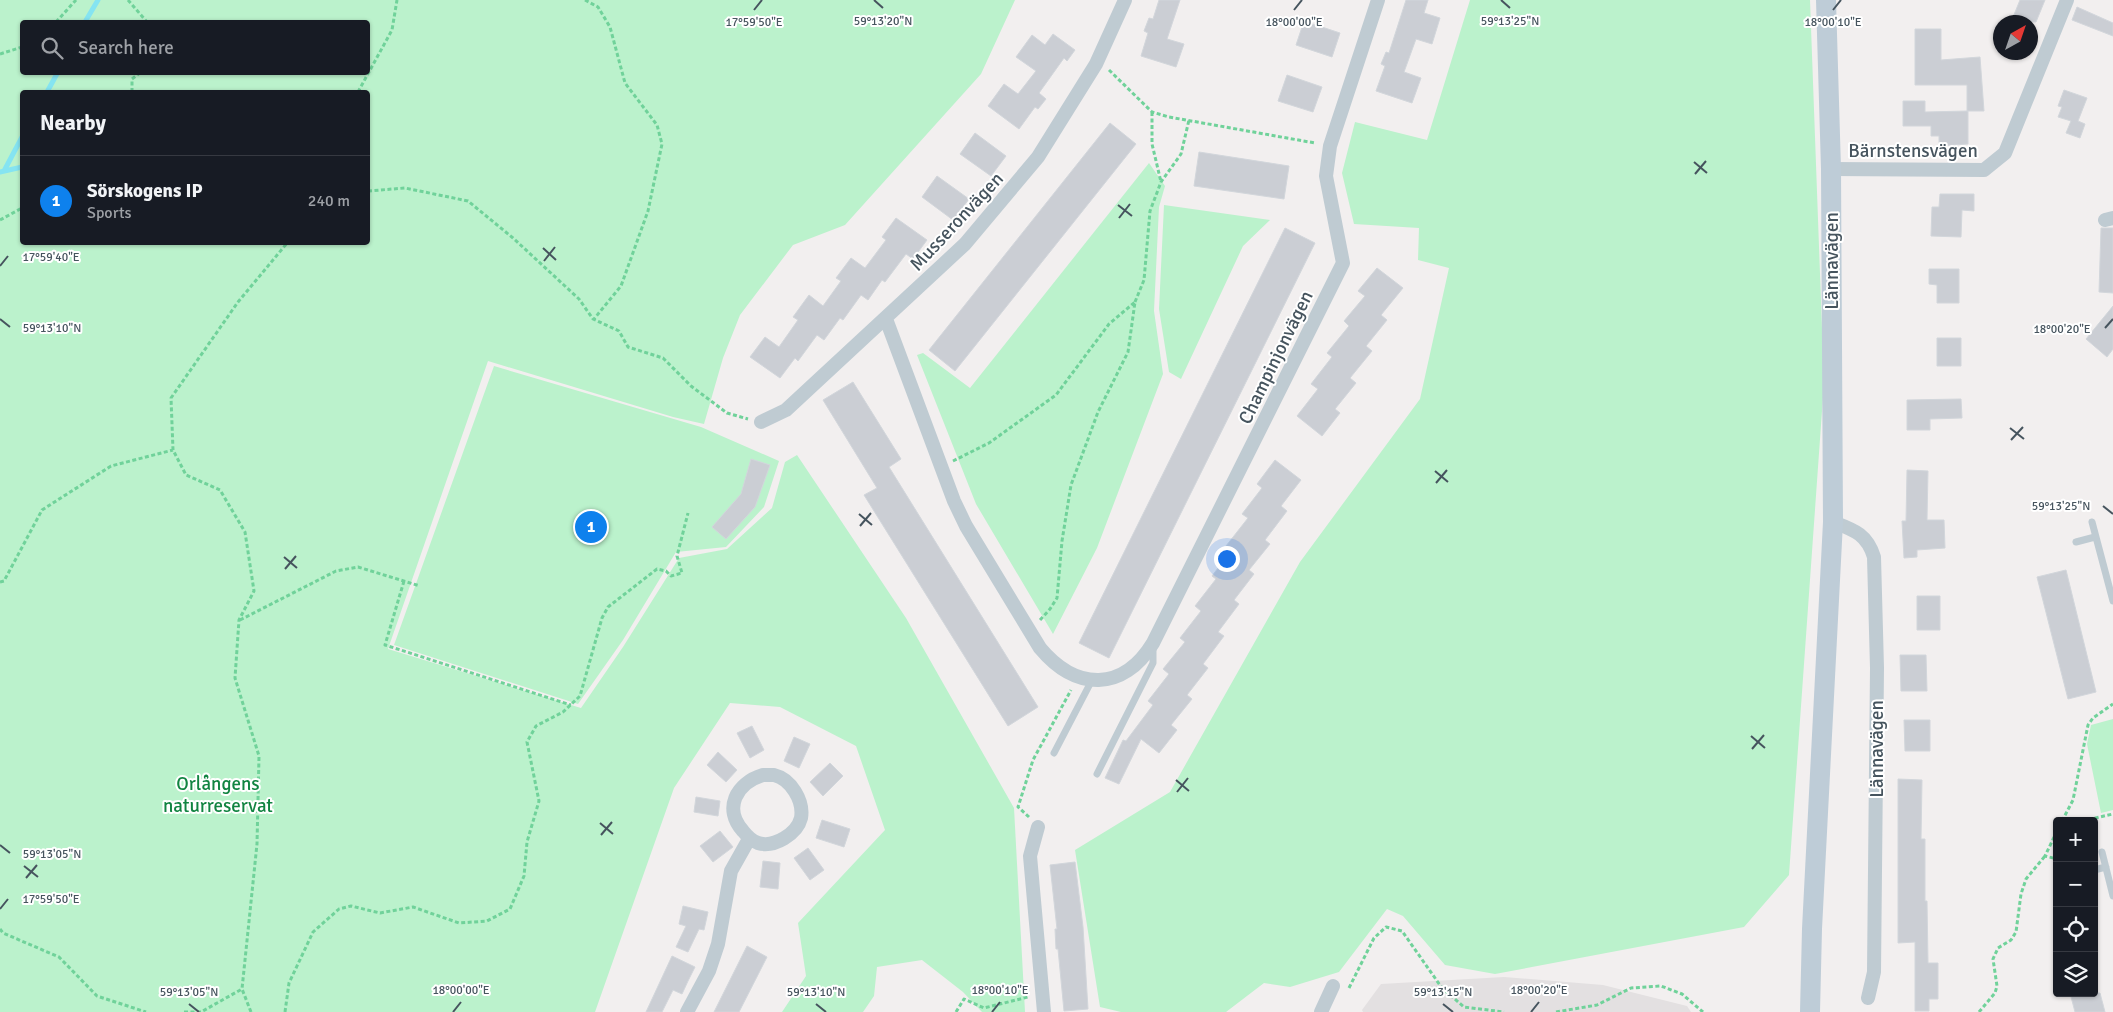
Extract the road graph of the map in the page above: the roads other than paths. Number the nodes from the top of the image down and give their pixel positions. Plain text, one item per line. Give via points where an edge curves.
1 (1125, 0) edge
2 (1378, 0) edge
3 (1826, 0) edge
4 (2067, 0) edge
5 (1831, 169) junction
6 (886, 318) junction
7 (761, 422) road end
8 (1833, 522) junction
9 (2092, 522) dead end
10 (2095, 537) junction
11 (2076, 542) dead end
12 (2113, 601) edge
13 (1153, 643) junction
14 (1092, 680) junction
15 (1054, 753) dead end
16 (1097, 774) dead end
17 (1038, 827) dead end
18 (749, 839) junction
19 (2102, 852) dead end
20 (2106, 867) junction
21 (2098, 869) edge
22 (2113, 896) edge
23 (1333, 986) dead end
24 (1868, 998) dead end
25 (687, 1012) edge
26 (1044, 1012) edge
27 (1321, 1012) edge
28 (1810, 1012) edge

1 - 6 street, Musseronvägen via 1096,64 1038,157 965,244
2 - 13 street, Champinjonvägen via 1330,146 1326,176 1343,263
3 - 5 main road, Lännavägen
4 - 5 street, Bärnstensvägen via 2005,153 1996,162 1984,170
5 - 8 main road, Lännavägen
6 - 7 street, Musseronvägen via 786,410
6 - 14 street, Champinjonvägen via 966,526 1052,662 1077,677
8 - 24 street, Lännavägen via 1865,538 1874,557 1877,668 1874,972
8 - 28 main road, Lännavägen
9 - 10 lane
10 - 11 lane
10 - 12 lane
13 - 14 street, Champinjonvägen via 1144,659 1131,669 1118,676
13 - 16 lane via 1153,662
14 - 15 lane
17 - 26 street via 1030,856
18 - 18 street via 758,844 782,840 801,819 798,795 775,775 752,778 742,785 735,799 736,820
18 - 25 street via 731,871 718,944
19 - 20 lane
20 - 21 lane
20 - 22 lane
23 - 27 street

